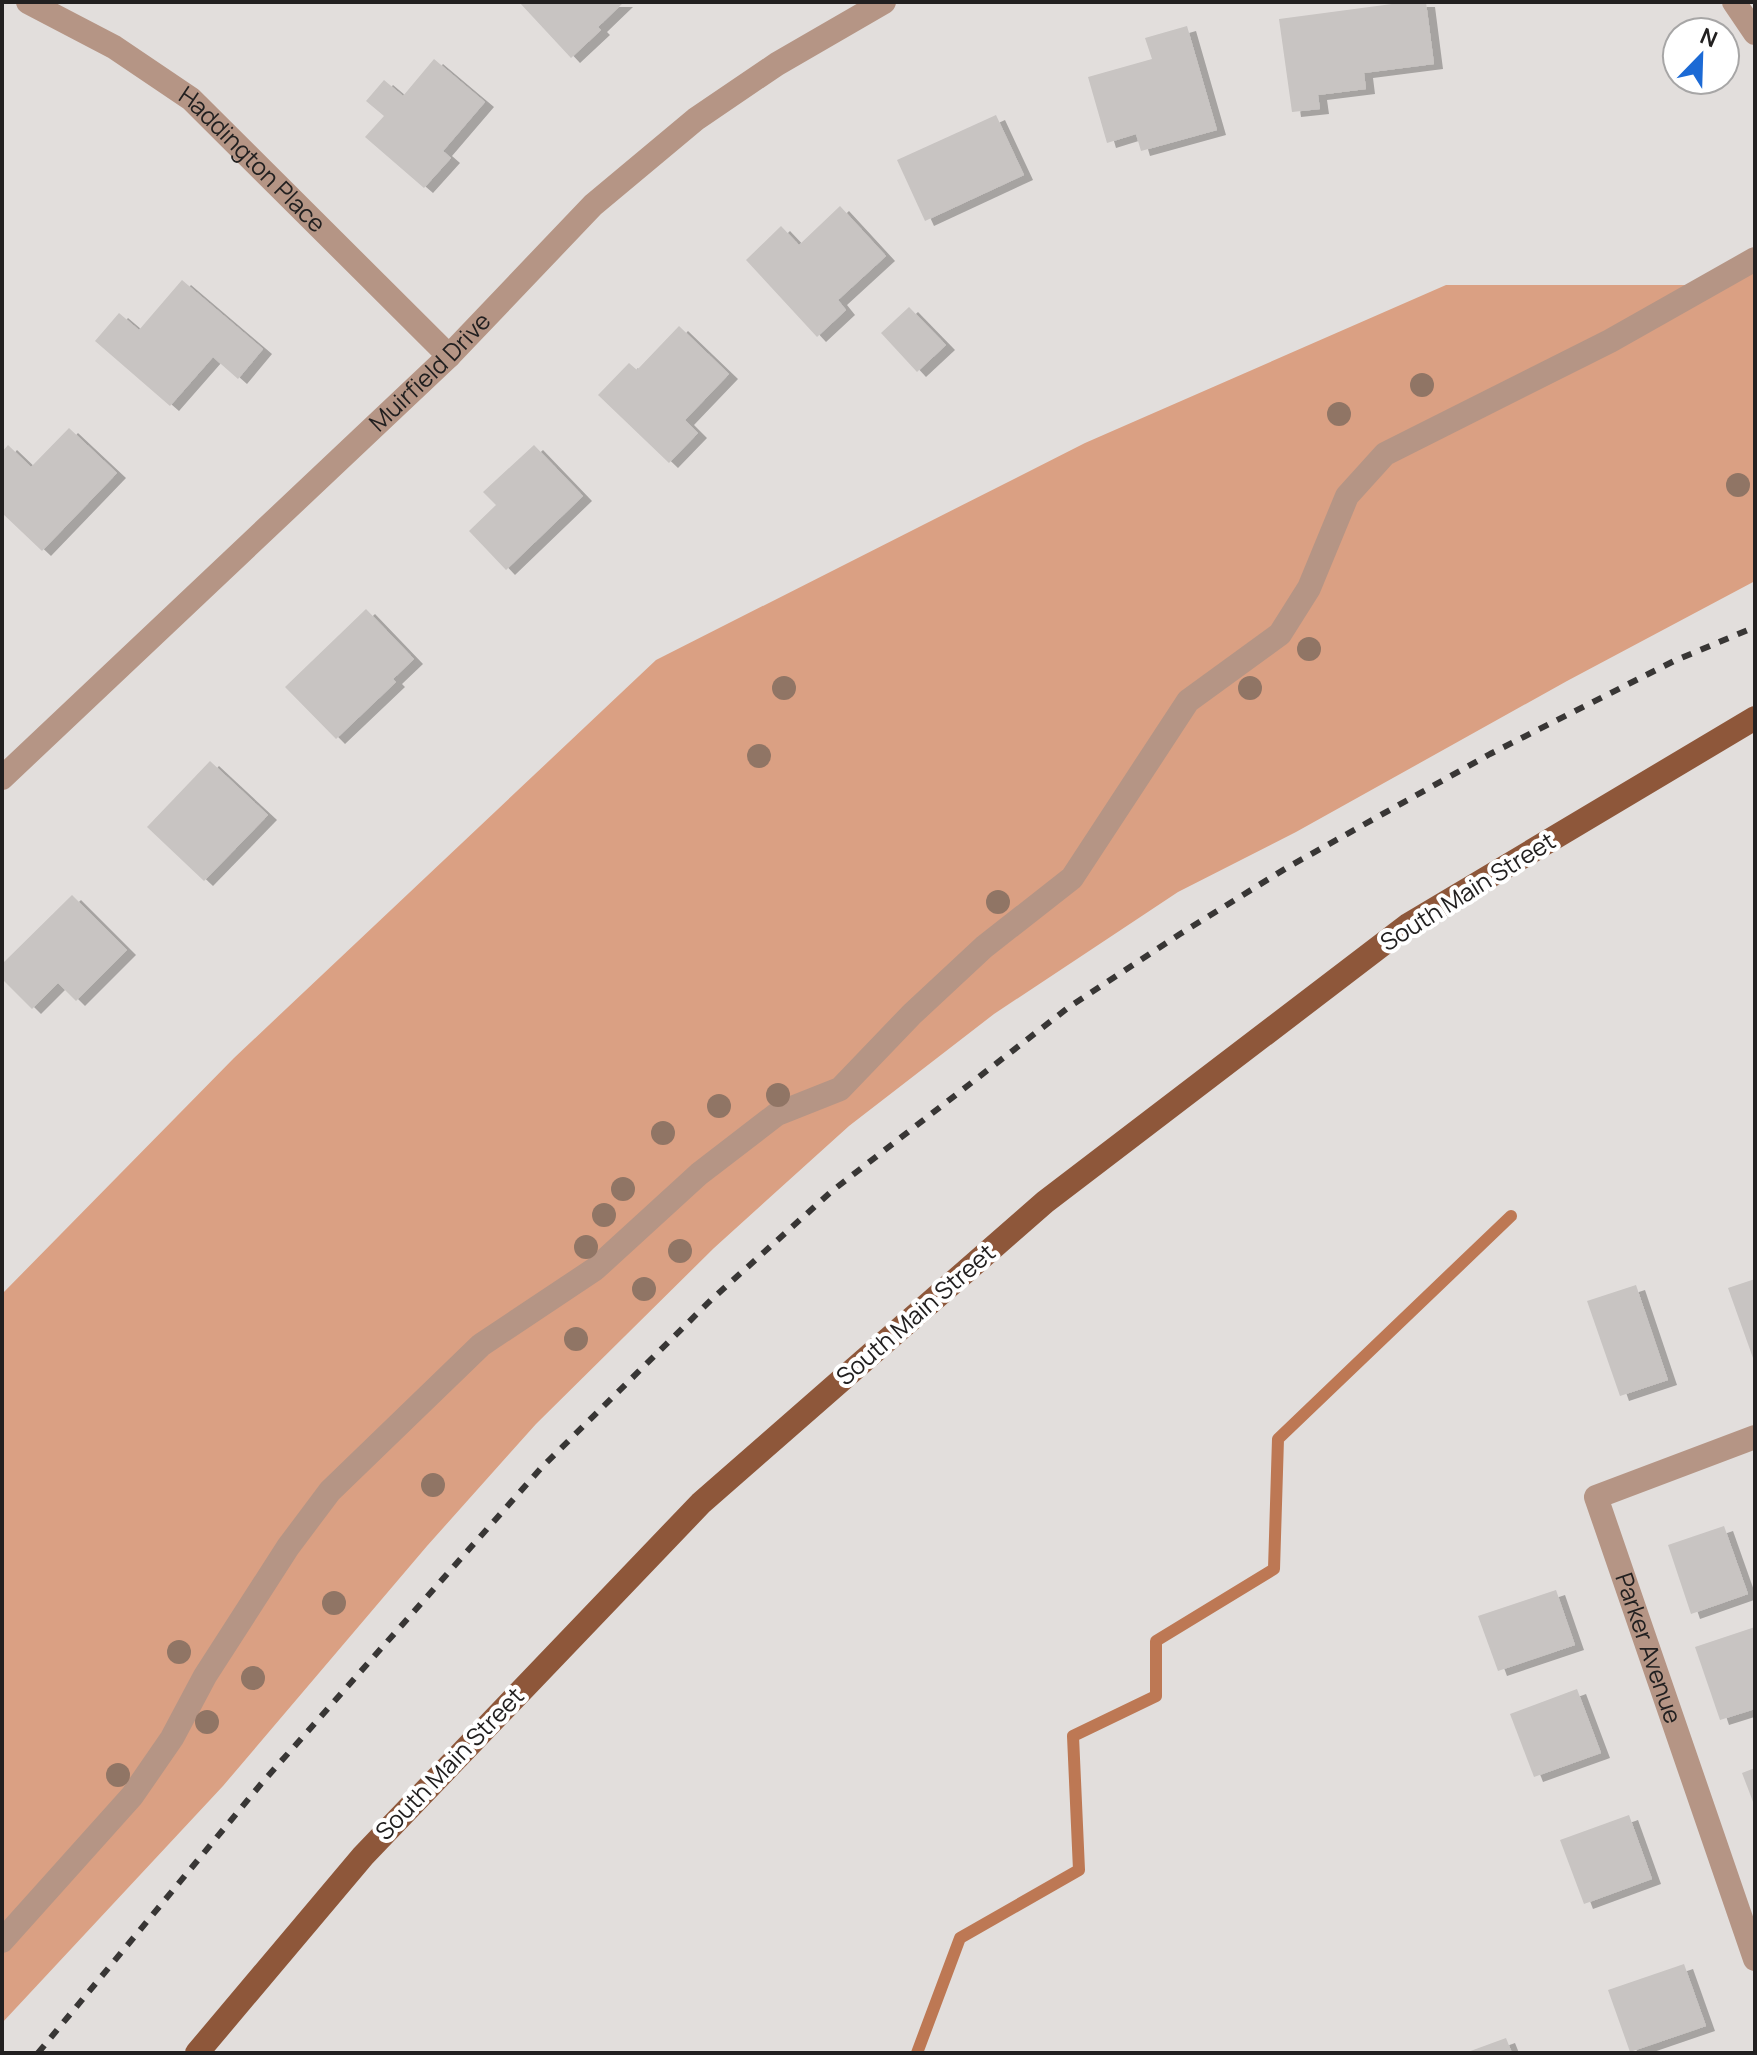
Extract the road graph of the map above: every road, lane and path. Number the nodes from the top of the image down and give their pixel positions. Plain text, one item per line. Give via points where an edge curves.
1 (28, 2) edge
2 (884, 2) edge
3 (1734, 2) edge
4 (1755, 33) edge
5 (1755, 259) edge
6 (449, 356) junction
7 (1755, 718) edge
8 (2, 778) edge
9 (1755, 1437) edge
10 (2, 1941) edge
11 (1755, 1959) edge
12 (197, 2053) edge

1 - 6 street, Haddington Place via 114,47 191,99
2 - 6 street, Muirfield Drive via 696,119 593,205
3 - 4 street
5 - 10 street via 1610,341 1385,454 1347,496 1309,588 1280,634 1188,701 1072,878 984,947 840,1089 777,1114 699,1174 595,1269 481,1345 330,1491 288,1547 132,1796
6 - 8 street, Muirfield Drive
7 - 12 main road, South Main Street via 1408,925 1045,1202 701,1503 363,1856
9 - 11 street, Parker Avenue via 1596,1497

